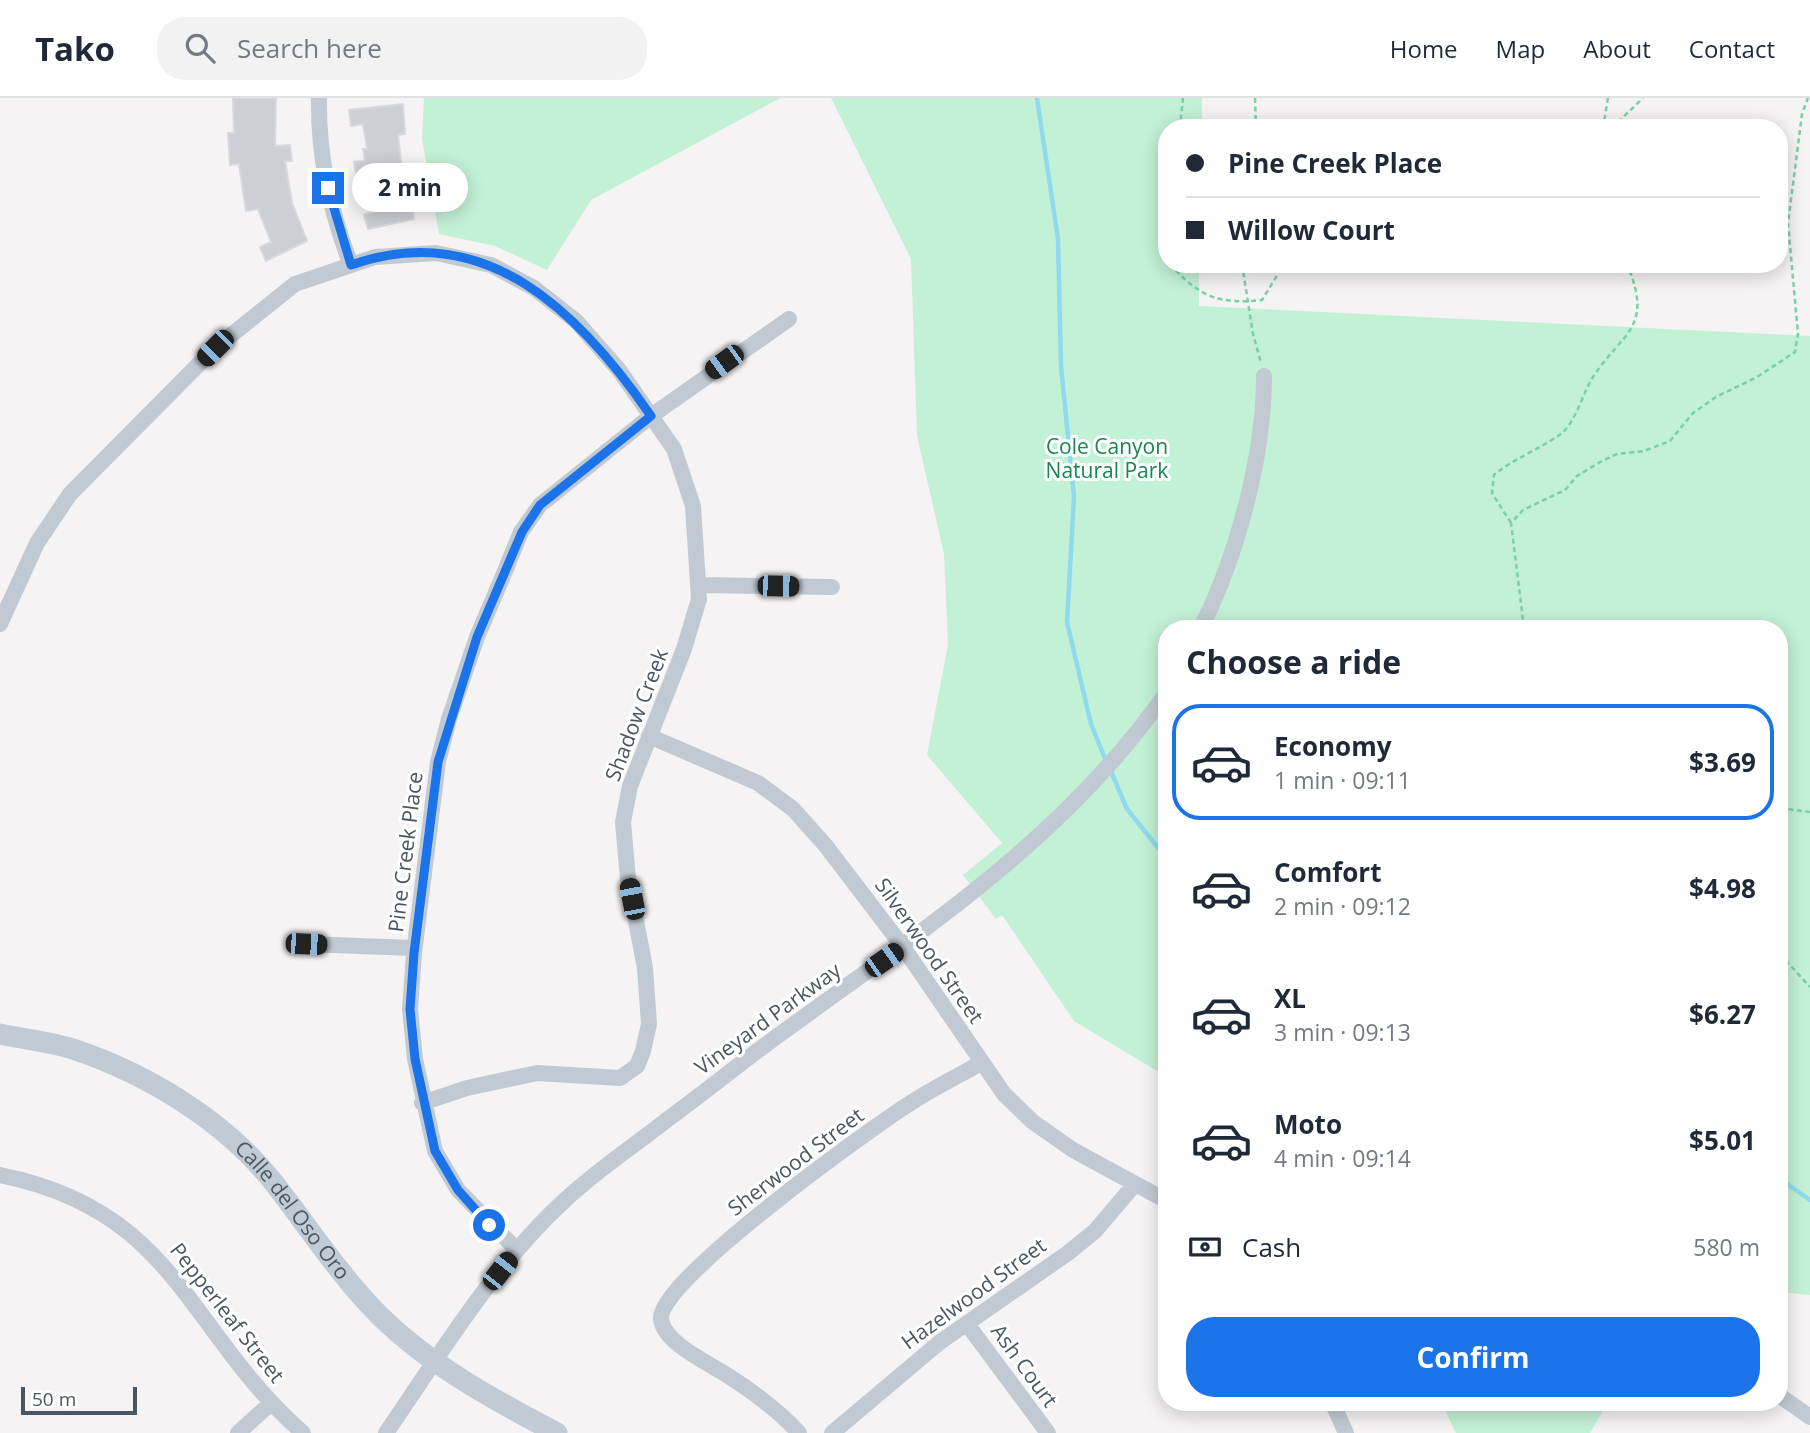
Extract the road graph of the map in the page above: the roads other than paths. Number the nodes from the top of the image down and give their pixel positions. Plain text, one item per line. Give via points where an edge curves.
1 (320, 98) edge
2 (351, 265) junction
3 (789, 319) dead end
4 (1264, 376) road end
5 (651, 416) junction
6 (698, 585) junction
7 (832, 587) dead end
8 (1204, 620) edge
9 (0, 624) edge
10 (1158, 705) edge
11 (649, 736) junction
12 (306, 944) dead end
13 (903, 947) junction
14 (414, 948) junction
15 (0, 1034) edge
16 (981, 1063) junction
17 (422, 1102) junction
18 (0, 1175) edge
19 (1135, 1184) junction
20 (1158, 1196) edge
21 (517, 1250) junction
22 (967, 1324) junction
23 (435, 1362) junction
24 (1788, 1402) edge
25 (271, 1403) junction
26 (1336, 1411) edge
27 (1810, 1417) edge
28 (238, 1433) edge
29 (303, 1433) edge
30 (386, 1433) edge
31 (557, 1433) edge
32 (799, 1433) edge
33 (832, 1433) edge
34 (1048, 1433) edge
35 (1346, 1433) edge

1 - 2 street via 319,135 328,188
2 - 5 street, Shadow Creek via 374,257 436,253 491,265 534,288 576,321
2 - 9 street, Shadow Creek via 295,284 215,348 70,494 37,543
3 - 5 street, Pine Creek Place
4 - 8 street via 1254,467 1233,547
5 - 6 street, Shadow Creek via 674,449 694,506
5 - 14 street, Pine Creek Place via 540,505 522,532 477,637 444,741
6 - 7 street
6 - 11 street, Shadow Creek via 699,599 684,649
10 - 13 street, Vineyard Parkway via 1087,791 1055,822 970,897
11 - 13 street, Silverwood Street via 758,783 793,809 827,846
11 - 17 street, Shadow Creek via 630,786 623,822 649,1024 637,1066 620,1078 537,1073
12 - 14 street
13 - 16 street, Silverwood Street
13 - 21 street, Vineyard Parkway via 788,1028 565,1199
14 - 17 street, Pine Creek Place via 410,1009
15 - 23 main road, Calle del Oso Oro via 72,1049 115,1066 174,1097 223,1131 273,1181 379,1315
16 - 19 street, Silverwood Street via 1033,1122
16 - 32 street, Sherwood Street via 873,1128 722,1245 664,1305 661,1319 669,1336 733,1379
17 - 21 street, Pine Creek Place via 435,1151 458,1190
18 - 25 street, Pepperleaf Street via 85,1203 139,1239 167,1268
19 - 20 street, Silverwood Street
19 - 22 street, Hazelwood Street via 1096,1231
21 - 23 street, Vineyard Parkway
22 - 33 street, Hazelwood Street
22 - 34 street, Ash Court
23 - 30 street, Vineyard Parkway
23 - 31 main road, Calle del Oso Oro
24 - 27 street
25 - 28 street
25 - 29 street, Pepperleaf Street
26 - 35 street

